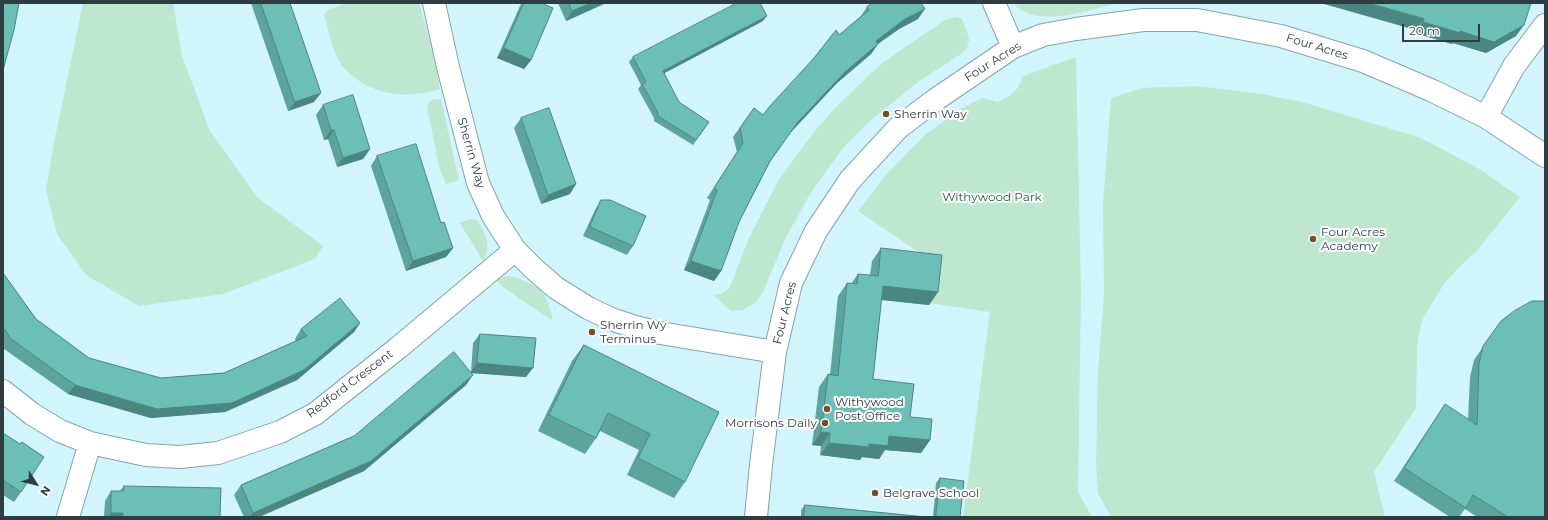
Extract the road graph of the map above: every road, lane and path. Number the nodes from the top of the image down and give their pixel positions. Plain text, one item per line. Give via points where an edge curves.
1 (434, 3) edge
2 (994, 3) edge
3 (1143, 11) edge
4 (1545, 25) edge
5 (1013, 47) junction
6 (1486, 117) junction
7 (1545, 156) edge
8 (515, 250) junction
9 (775, 352) junction
10 (3, 391) edge
11 (90, 443) junction
12 (68, 517) edge
13 (756, 517) edge

1 - 8 street, Sherrin Way via 478,183 493,216
2 - 5 street
3 - 5 street, Four Acres via 1043,35
3 - 6 street, Four Acres via 1281,36 1363,61
4 - 6 street via 1514,66
5 - 9 street, Four Acres via 898,128 850,180 816,231 791,283
6 - 7 street, Four Acres
8 - 9 street, Sherrin Way via 556,288 588,308 611,318 660,333
8 - 11 street, Redford Crescent via 314,414 280,432 218,453 180,457 146,455
9 - 13 street, Four Acres
10 - 11 street, Redford Crescent via 60,432
11 - 12 street

